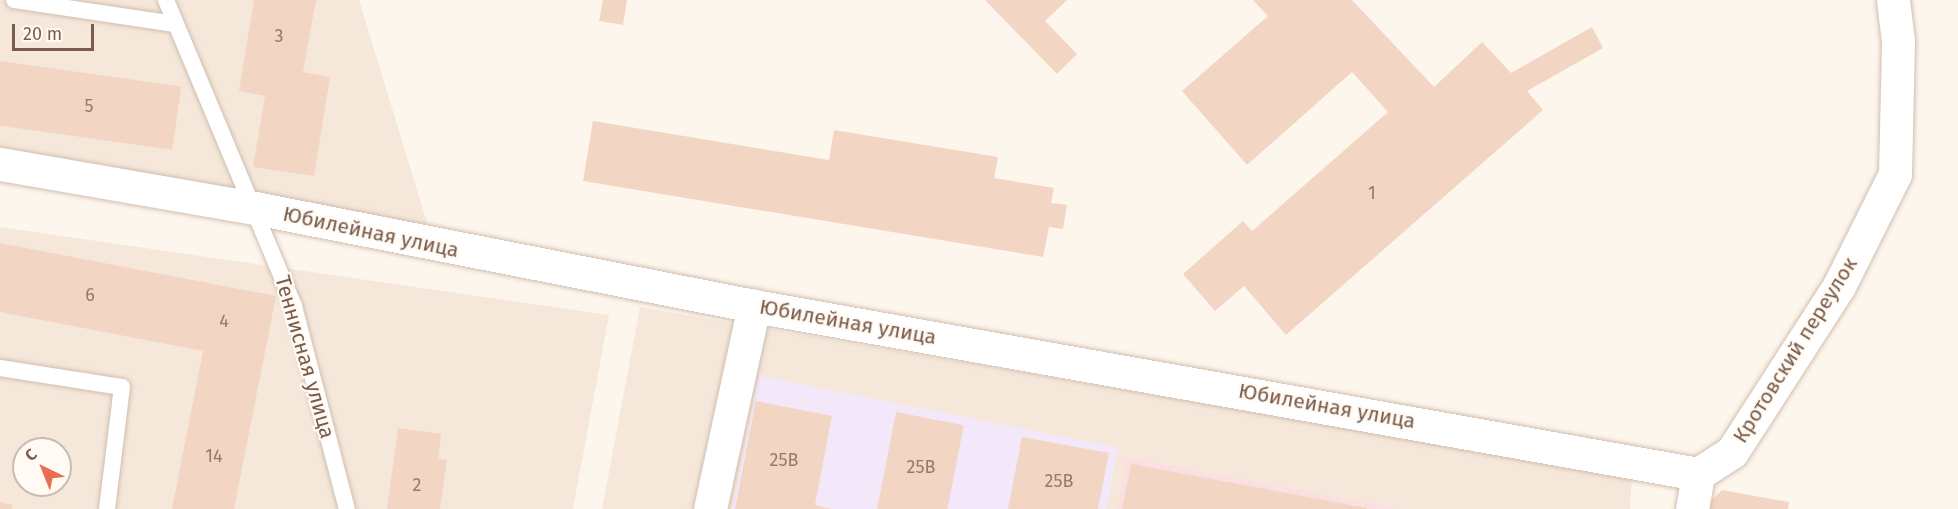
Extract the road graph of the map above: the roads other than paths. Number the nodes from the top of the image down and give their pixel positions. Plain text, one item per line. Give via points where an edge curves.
1 (14, 0) edge
2 (166, 0) edge
3 (1893, 0) edge
4 (175, 24) junction
5 (0, 164) edge
6 (255, 208) junction
7 (754, 306) junction
8 (0, 368) edge
9 (1698, 474) junction
10 (107, 509) edge
11 (347, 509) edge
12 (710, 509) edge
13 (1692, 509) edge

1 - 4 lane
2 - 4 lane, Теннисная улица
3 - 9 street, Кротовский переулок via 1898,41 1895,174 1839,286 1732,452
4 - 6 lane, Теннисная улица
5 - 6 street, Юбилейная улица
6 - 7 street, Юбилейная улица
6 - 11 lane, Теннисная улица via 294,306
7 - 9 street, Юбилейная улица
7 - 12 street
8 - 10 lane via 122,387
9 - 13 street

